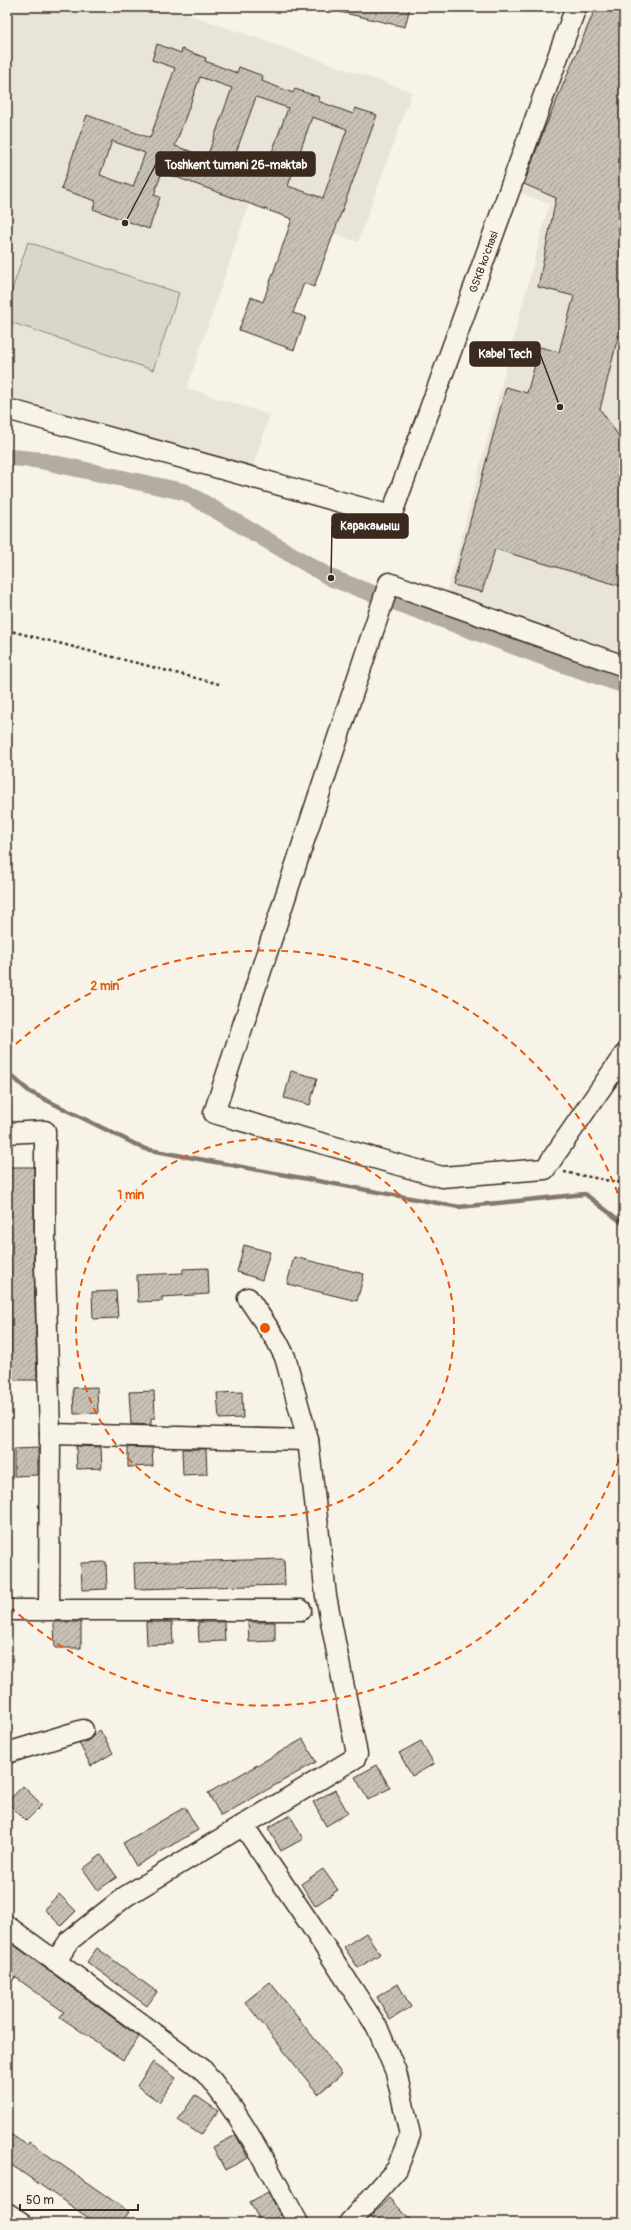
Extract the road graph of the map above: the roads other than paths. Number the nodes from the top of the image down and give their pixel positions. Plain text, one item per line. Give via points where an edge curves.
1 (576, 7) edge
2 (7, 409) edge
3 (624, 666) edge
4 (624, 1054) edge
5 (7, 1133) edge
6 (248, 1298) dead end
7 (50, 1434) junction
8 (308, 1440) junction
9 (49, 1609) junction
10 (7, 1610) edge
11 (300, 1610) dead end
12 (83, 1730) dead end
13 (7, 1754) edge
14 (243, 1825) junction
15 (7, 1926) edge
16 (55, 1962) junction
17 (7, 2213) edge
18 (22, 2223) edge
19 (298, 2223) edge
20 (349, 2223) edge

1 - 2 street, GSKB ko'chasi via 391,516
3 - 4 street via 389,583 214,1113 442,1177 545,1169
5 - 7 street via 45,1131 45,1264
6 - 8 street via 285,1357
7 - 8 street
7 - 9 street
8 - 14 street via 326,1596 357,1754 355,1758
9 - 10 street
9 - 11 street
12 - 13 street
14 - 16 street via 126,1896 70,1940
14 - 20 street via 377,2027 396,2072 410,2135 397,2169
15 - 16 street
16 - 19 street via 201,2068 214,2083 264,2160
17 - 18 street

